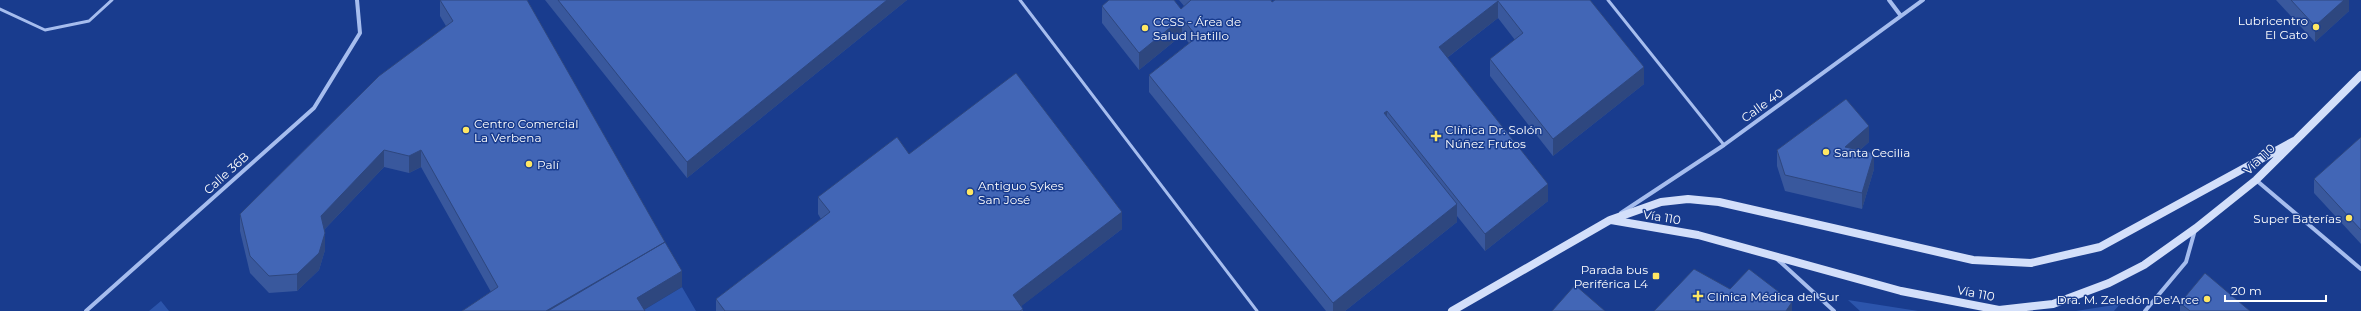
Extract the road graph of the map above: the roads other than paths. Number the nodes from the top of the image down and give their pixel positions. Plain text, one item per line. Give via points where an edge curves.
1 (112, 0) edge
2 (357, 0) edge
3 (1020, 0) edge
4 (1608, 0) edge
5 (1889, 0) edge
6 (1923, 0) edge
7 (0, 9) edge
8 (1901, 16) junction
9 (2361, 75) edge
10 (2294, 141) junction
11 (1724, 145) junction
12 (2256, 180) junction
13 (1610, 220) junction
14 (2196, 228) junction
15 (1775, 257) junction
16 (2361, 269) edge
17 (86, 311) edge
18 (1257, 311) edge
19 (1452, 311) edge
20 (1834, 311) edge
21 (2145, 311) edge

1 - 7 lane via 89,22 45,30
2 - 17 street, Calle 36B via 360,33 314,108
3 - 18 lane
4 - 11 lane
5 - 8 street
6 - 8 street, Calle 40
8 - 11 street, Calle 40
9 - 10 main road, Vía 110
10 - 12 main road, Vía 110
10 - 13 main road, Vía 110 via 2100,247 2031,263 1973,260 1719,202 1688,199 1662,202
11 - 13 street, Calle 40
12 - 14 main road, Vía 110
12 - 16 street
13 - 15 main road, Vía 110 via 1698,235
13 - 19 main road, Vía 110
14 - 15 main road, Vía 110 via 2144,265 2109,283 2053,304 1999,310 1901,291
14 - 21 street via 2186,262
15 - 20 street

